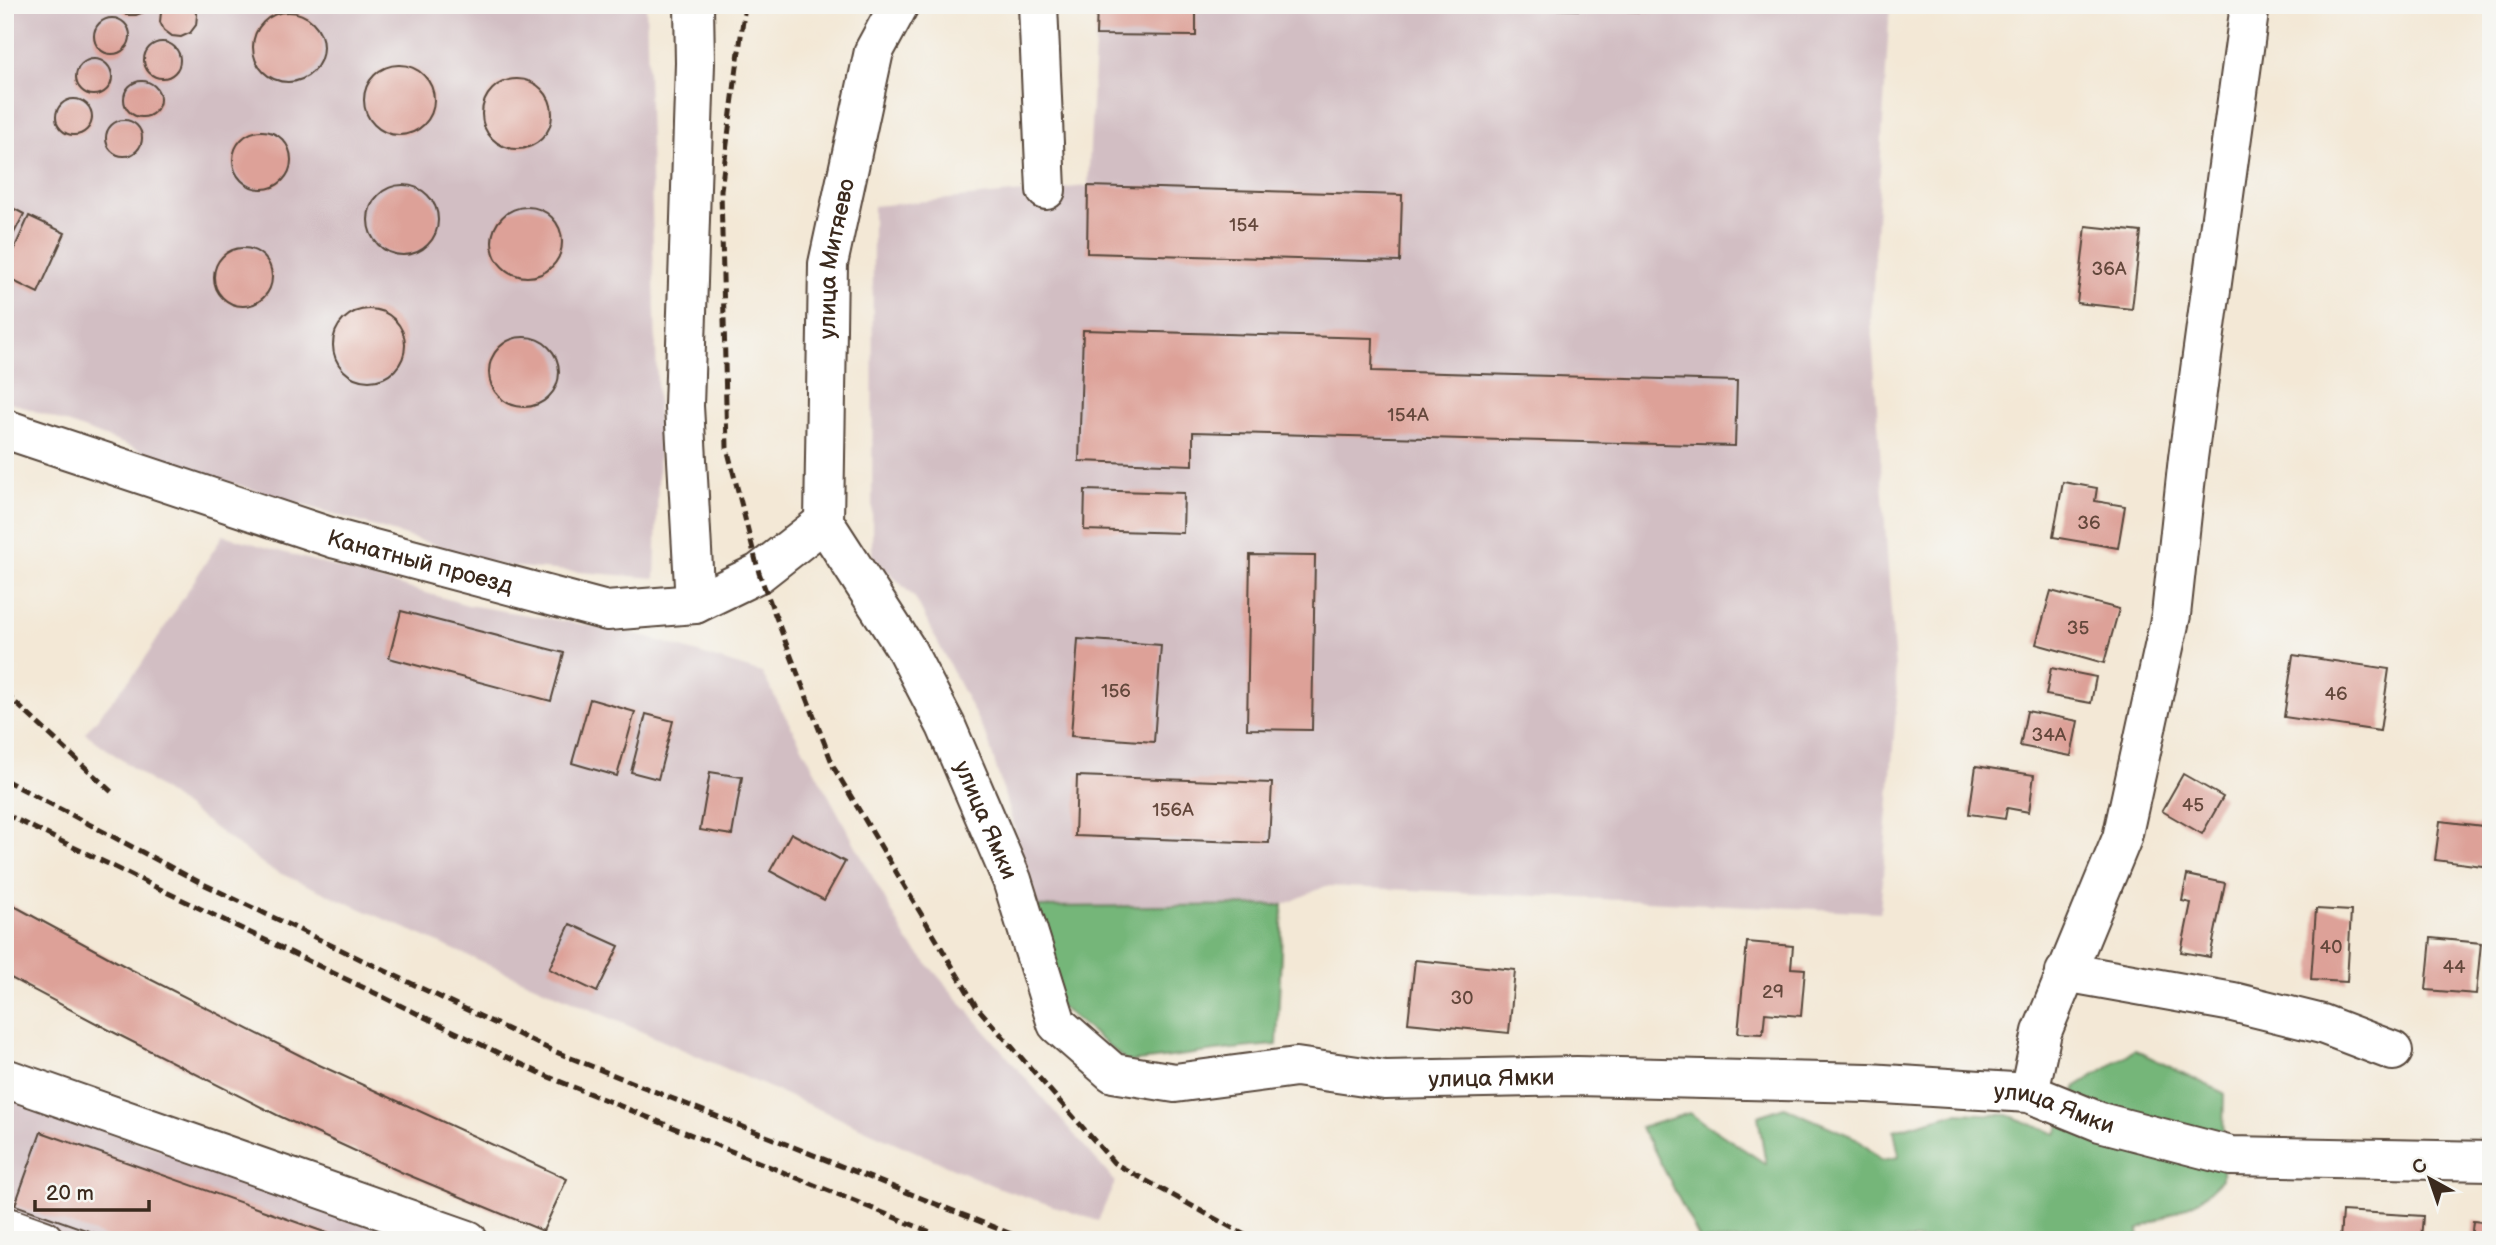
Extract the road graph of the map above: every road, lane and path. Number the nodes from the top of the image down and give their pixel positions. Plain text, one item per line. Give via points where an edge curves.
1 (694, 5) edge
2 (899, 5) edge
3 (1038, 5) edge
4 (2250, 5) edge
5 (1046, 190) dead end
6 (5, 429) edge
7 (824, 522) junction
8 (695, 604) junction
9 (2065, 972) junction
10 (2393, 1051) dead end
11 (5, 1078) edge
12 (2029, 1093) junction
13 (2491, 1161) edge
14 (5, 1226) edge
15 (44, 1240) edge
16 (468, 1240) edge

1 - 8 street via 684,406
2 - 7 street, улица Митяево via 874,51 828,264
3 - 5 street
4 - 9 street via 2171,615 2122,838
6 - 8 street, Канатный проезд via 336,539 607,611
7 - 8 street, Канатный проезд via 760,573
7 - 12 street, улица Ямки via 906,649 946,726 1012,880 1057,1024 1113,1073 1175,1083 1296,1068 1385,1080 1577,1076 1868,1083
9 - 10 street via 2234,1002 2322,1024
9 - 12 street via 2042,1032
11 - 16 street
12 - 13 street, улица Ямки via 2100,1122 2231,1156
14 - 15 street

